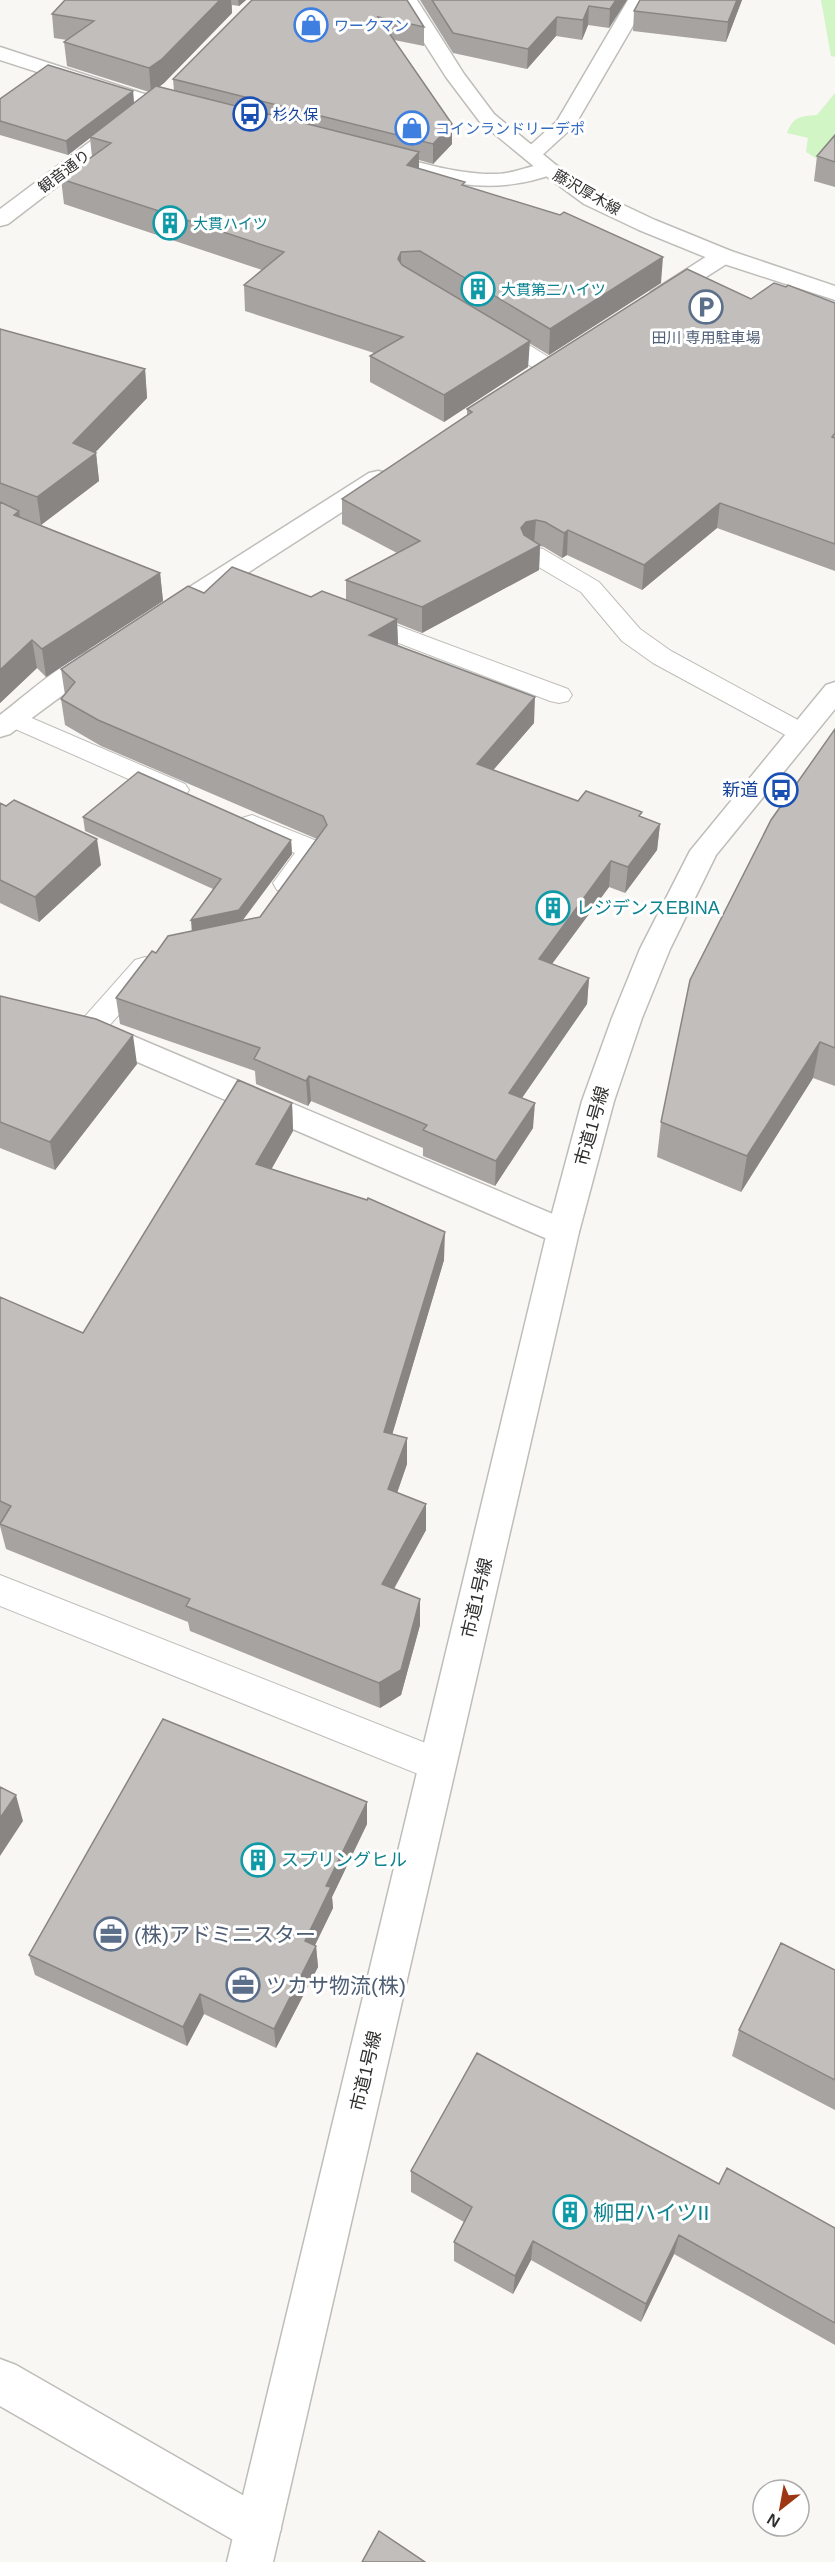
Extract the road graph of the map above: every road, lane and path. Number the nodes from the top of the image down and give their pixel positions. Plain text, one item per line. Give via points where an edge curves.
1 (407, 0) edge
2 (638, 0) edge
3 (0, 53) edge
4 (172, 89) edge
5 (154, 102) junction
6 (206, 115) edge
7 (362, 154) edge
8 (532, 154) junction
9 (549, 169) junction
10 (0, 219) edge
11 (723, 256) junction
12 (835, 293) edge
13 (640, 309) edge
14 (471, 320) edge
15 (550, 368) edge
16 (402, 463) edge
17 (534, 554) edge
18 (230, 571) junction
19 (263, 583) edge
20 (340, 612) edge
21 (559, 694) dead end
22 (833, 697) edge
23 (7, 723) edge
24 (800, 732) junction
25 (194, 798) edge
26 (226, 813) edge
27 (270, 906) edge
28 (169, 951) edge
29 (79, 1026) joint
30 (563, 1232) junction
31 (0, 1590) edge
32 (438, 1766) junction
33 (0, 2382) edge
34 (254, 2545) edge

1 - 8 street, 藤沢厚木線 via 487,118
2 - 8 street via 565,125
3 - 5 street
4 - 5 street, 観音通り
5 - 6 street
5 - 10 street, 観音通り
7 - 9 street via 440,174 485,180 517,179
8 - 9 street, 藤沢厚木線
9 - 11 street, 藤沢厚木線 via 592,199
11 - 12 street, 藤沢厚木線
11 - 13 street
14 - 15 lane
16 - 18 street
17 - 24 lane via 590,587 631,635 662,657
18 - 19 lane
18 - 23 street via 181,593 134,634 67,677
20 - 21 lane
22 - 24 street, 市道1号線
23 - 25 lane
24 - 30 street, 市道1号線 via 704,851 656,949 598,1101
26 - 27 lane via 312,850
28 - 29 lane via 157,953
29 - 30 street
30 - 32 street, 市道1号線
31 - 32 lane
32 - 34 street, 市道1号線
33 - 34 street

